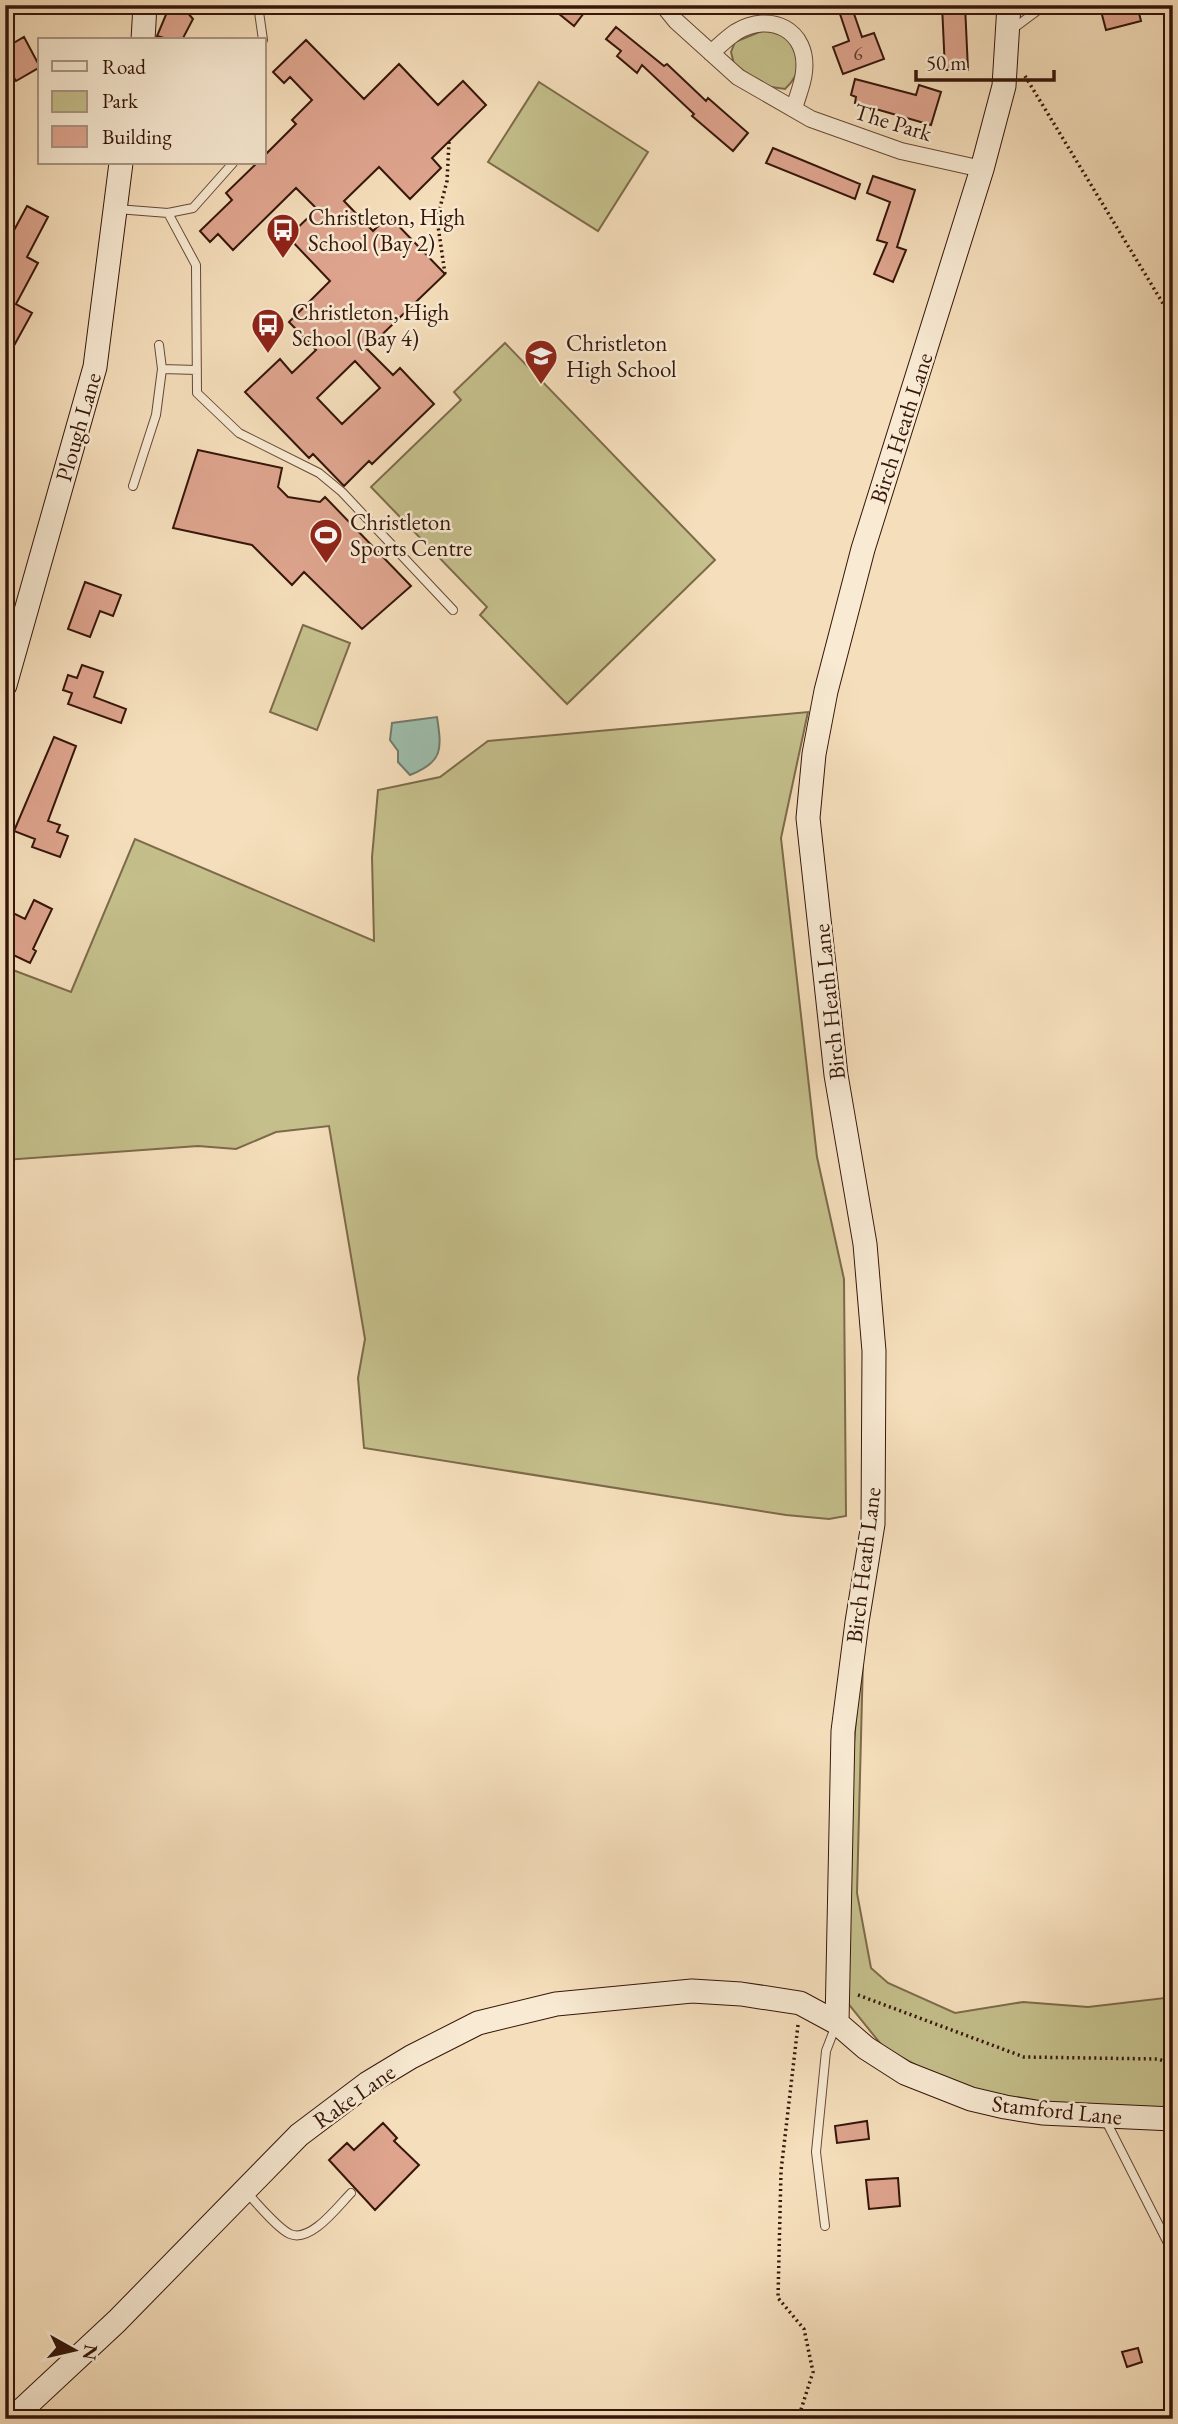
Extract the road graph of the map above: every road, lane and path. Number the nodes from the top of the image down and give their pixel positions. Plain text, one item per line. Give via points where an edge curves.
1 (145, 5) edge
2 (258, 5) edge
3 (663, 5) edge
4 (1009, 5) edge
5 (1045, 5) edge
6 (143, 38) edge
7 (263, 38) edge
8 (1007, 39) junction
9 (711, 53) junction
10 (794, 109) junction
11 (449, 142) dead end
12 (121, 164) edge
13 (232, 164) edge
14 (982, 169) junction
15 (114, 208) junction
16 (167, 213) junction
17 (445, 274) dead end
18 (1173, 320) edge
19 (159, 345) dead end
20 (162, 369) junction
21 (197, 370) junction
22 (133, 486) dead end
23 (453, 610) dead end
24 (5, 685) edge
25 (836, 1986) junction
26 (800, 2003) junction
27 (837, 2023) junction
28 (1173, 2064) edge
29 (1103, 2117) junction
30 (1173, 2119) edge
31 (244, 2190) junction
32 (351, 2193) dead end
33 (825, 2226) dead end
34 (1173, 2253) edge
35 (12, 2419) edge
36 (799, 2419) edge

1 - 6 street
2 - 7 lane
3 - 9 street, The Park
4 - 8 street, Birch Heath Lane
5 - 8 lane
8 - 14 street, Birch Heath Lane via 1004,86
8 - 18 path
9 - 10 street, The Park via 738,77
9 - 10 street via 736,32 759,23 792,31 802,48 804,72
10 - 14 street, The Park via 901,151
11 - 17 path via 447,181 437,219
12 - 15 street, Plough Lane
13 - 16 lane via 193,208
14 - 25 street, Birch Heath Lane via 863,549 826,691 808,818 836,1075 865,1244 874,1351 873,1524 843,1731
15 - 16 lane
15 - 24 street, Plough Lane via 95,367
16 - 21 lane via 196,265
19 - 20 lane
20 - 21 lane
20 - 22 lane via 156,415
21 - 23 lane via 197,393 239,433 319,474 342,492
25 - 27 street, Birch Heath Lane
25 - 28 path via 1024,2057 1158,2059
26 - 27 street, Stamford Lane
26 - 31 street, Rake Lane via 692,1991 556,2004 478,2023 368,2083 299,2135
26 - 36 path via 782,2171 778,2298 804,2329 813,2372
27 - 29 street, Stamford Lane via 905,2073 971,2099 1042,2113
27 - 33 lane via 826,2051 816,2152
29 - 30 street, Stamford Lane
29 - 34 lane
31 - 32 lane via 288,2234 299,2236 310,2233
31 - 35 street, Rake Lane via 117,2321

